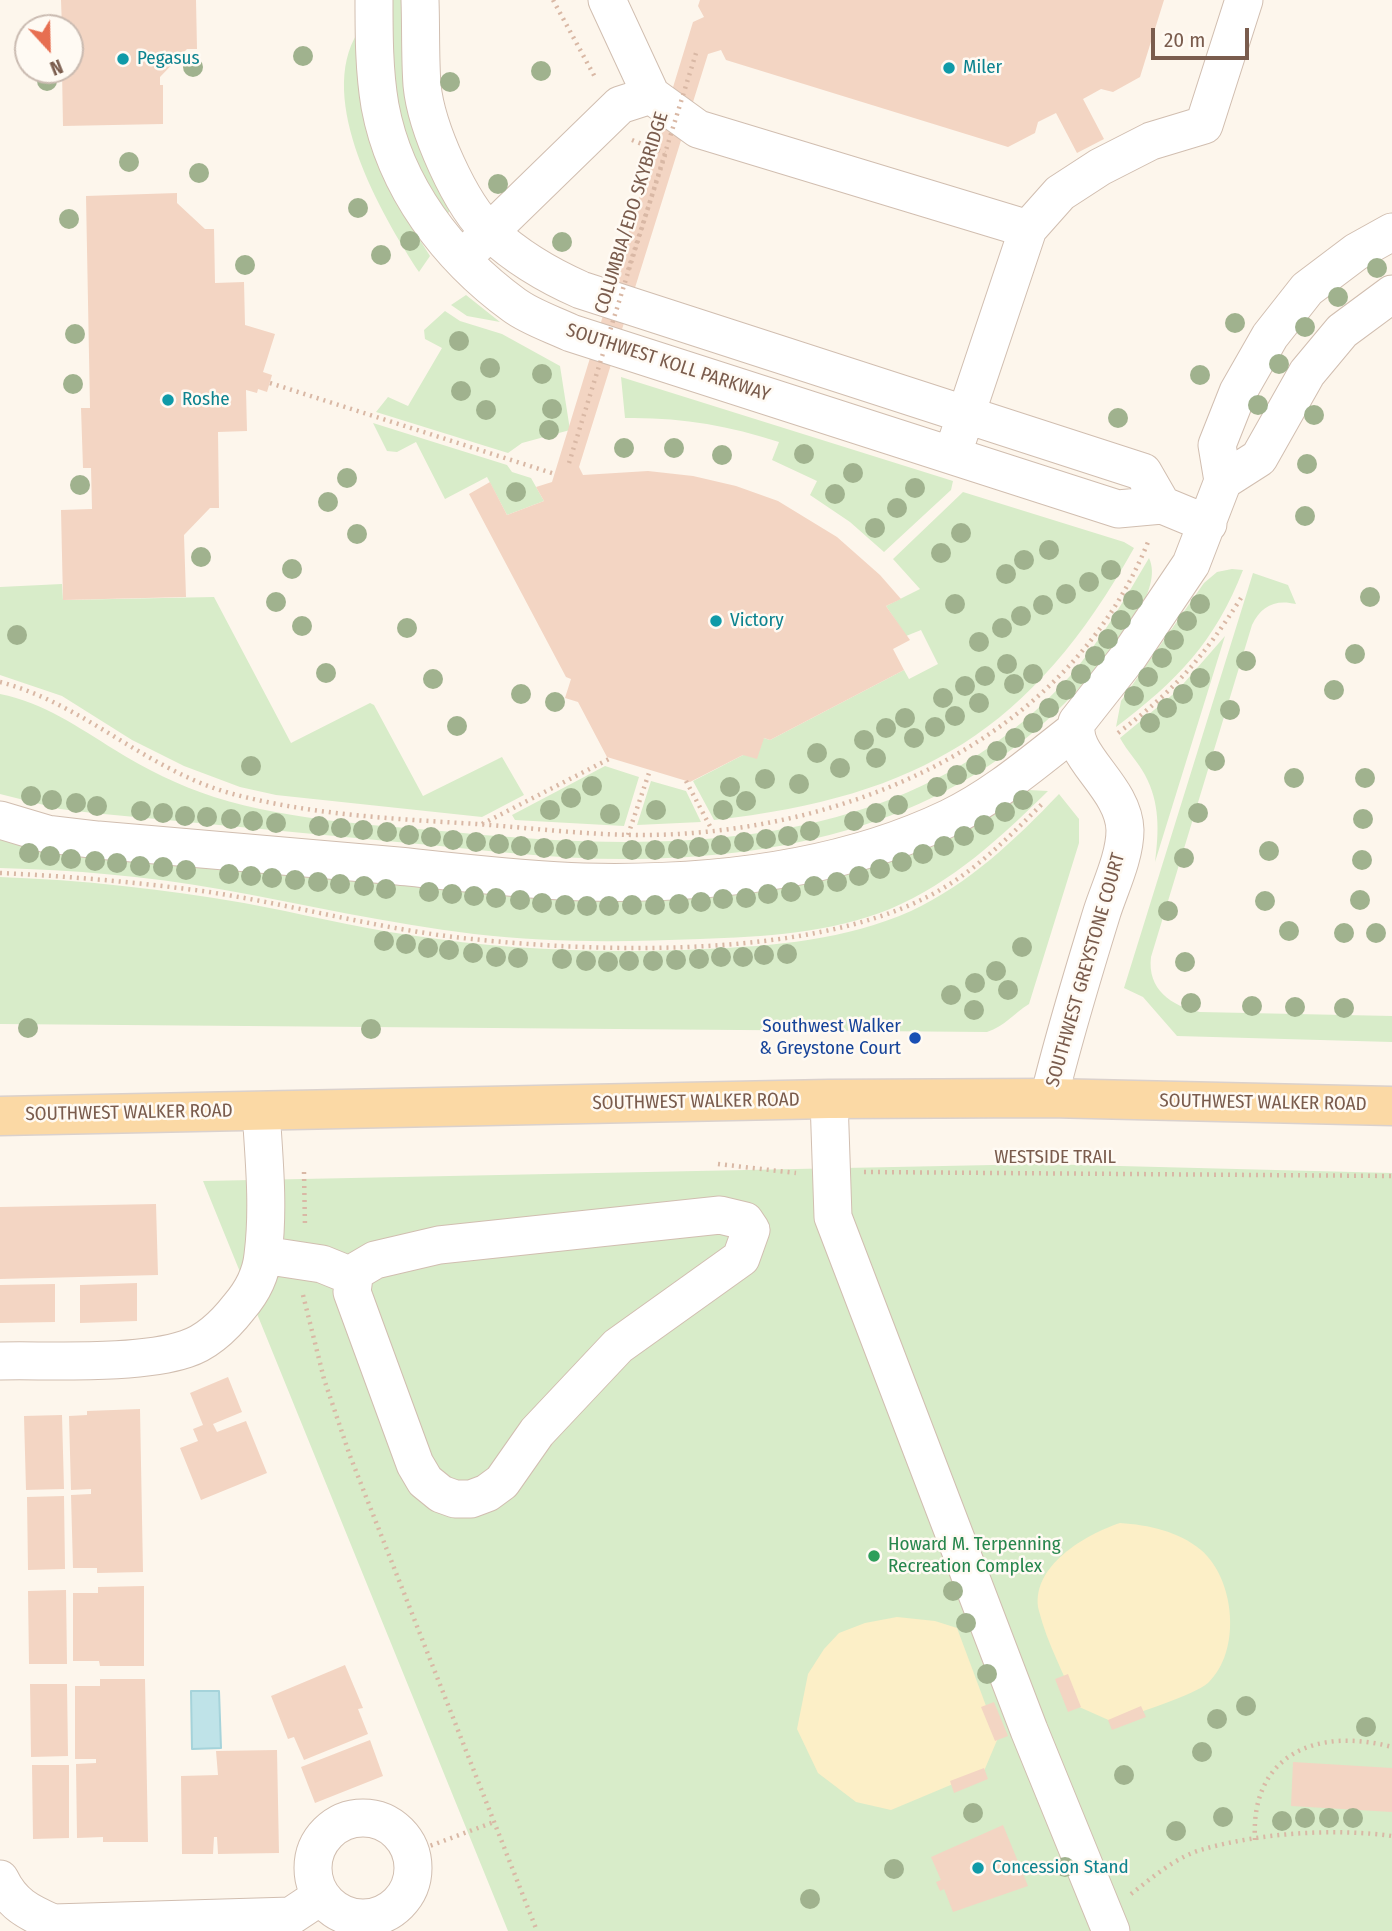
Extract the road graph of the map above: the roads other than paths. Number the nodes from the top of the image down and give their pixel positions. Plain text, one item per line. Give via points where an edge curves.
1 (373, 0) edge
2 (420, 0) edge
3 (607, 0) edge
4 (1244, 0) edge
5 (664, 105) junction
6 (1028, 229) junction
7 (489, 231) junction
8 (1392, 232) edge
9 (461, 260) junction
10 (1392, 294) edge
11 (966, 414) junction
12 (952, 456) junction
13 (1223, 481) junction
14 (1162, 505) junction
15 (1208, 524) junction
16 (1075, 730) junction
17 (0, 820) edge
18 (1049, 1098) junction
19 (829, 1099) junction
20 (1392, 1105) edge
21 (261, 1111) junction
22 (0, 1116) edge
23 (263, 1255) junction
24 (354, 1277) junction
25 (0, 1361) edge
26 (0, 1879) edge
27 (321, 1896) junction
28 (1107, 1922) edge

1 - 9 street, SOUTHWEST KOLL PARKWAY via 380,107 391,146 429,221
2 - 7 street via 422,88 439,147
3 - 5 street
4 - 6 street via 1204,125 1150,141 1100,167 1060,193
5 - 6 street via 698,129
5 - 7 street via 620,105
6 - 11 street
7 - 9 street
7 - 11 street via 541,272 618,302
8 - 13 street via 1307,289 1269,336 1238,392 1217,445
9 - 12 street, SOUTHWEST KOLL PARKWAY via 515,306 571,333
10 - 13 street via 1342,331 1307,373 1259,458
11 - 12 street
11 - 14 street via 1143,472
12 - 14 street, SOUTHWEST KOLL PARKWAY via 1118,509
13 - 15 street
14 - 15 street, SOUTHWEST KOLL PARKWAY
15 - 16 street via 1180,582 1122,666 1082,714
16 - 17 street via 984,797 924,829 816,862 699,878 631,882 545,879 98,840 47,834
16 - 18 street, SOUTHWEST GREYSTONE COURT via 1078,747 1116,797 1125,829
18 - 19 main road, SOUTHWEST WALKER ROAD
18 - 20 main road, SOUTHWEST WALKER ROAD
19 - 21 main road, SOUTHWEST WALKER ROAD
19 - 28 street via 832,1217
21 - 22 main road, SOUTHWEST WALKER ROAD
21 - 23 street
23 - 24 street via 322,1264
23 - 25 street via 258,1277 240,1307 210,1337 187,1349 156,1356
24 - 24 street via 352,1292 415,1464 425,1481 441,1494 471,1499 502,1482 537,1432 618,1346 741,1258 751,1230 745,1221 720,1215 474,1240 400,1252 375,1260
26 - 27 street via 23,1910 52,1923 292,1916
27 - 27 street via 335,1910 354,1918 374,1917 393,1908 407,1892 413,1873 411,1853 397,1832 375,1819 341,1822 317,1846 312,1863

